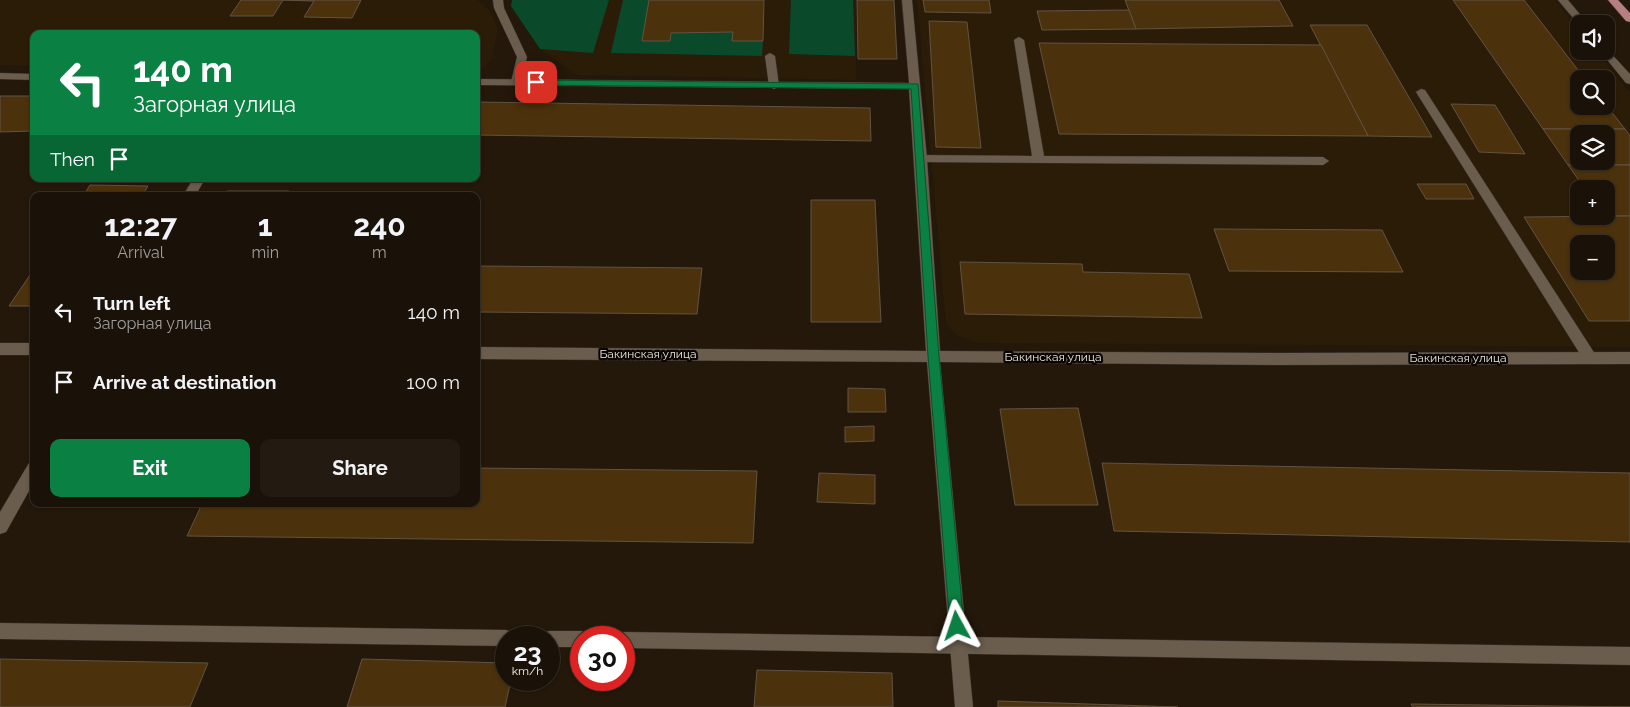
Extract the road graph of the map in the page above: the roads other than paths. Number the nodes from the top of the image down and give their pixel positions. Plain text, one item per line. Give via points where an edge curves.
1 (498, 0) edge
2 (907, 0) edge
3 (1563, 0) edge
4 (1613, 0) edge
5 (1575, 15) edge
6 (1630, 19) edge
7 (1018, 40) dead end
8 (770, 56) dead end
9 (1612, 60) edge
10 (0, 76) edge
11 (30, 77) edge
12 (480, 82) edge
13 (516, 82) junction
14 (1630, 82) edge
15 (774, 86) junction
16 (915, 86) junction
17 (1421, 92) dead end
18 (921, 159) junction
19 (1039, 160) junction
20 (1324, 162) dead end
21 (0, 349) edge
22 (30, 349) edge
23 (480, 353) edge
24 (934, 356) junction
25 (1590, 358) junction
26 (1630, 358) edge
27 (30, 475) edge
28 (0, 527) edge
29 (0, 631) edge
30 (495, 638) edge
31 (635, 640) edge
32 (959, 645) junction
33 (1630, 656) edge
34 (964, 707) edge

1 - 13 street via 522,57
2 - 16 street
3 - 5 street
4 - 6 main road
7 - 19 street
8 - 15 street
9 - 14 street
10 - 11 street
12 - 13 street
13 - 15 street
15 - 16 street
16 - 18 street
17 - 25 street
18 - 19 street
18 - 24 street
19 - 20 street
21 - 22 street
23 - 24 street, Бакинская улица
24 - 25 street, Бакинская улица
24 - 32 street
25 - 26 street, Бакинская улица
27 - 28 street
29 - 30 street
31 - 32 street
32 - 33 street
32 - 34 street

